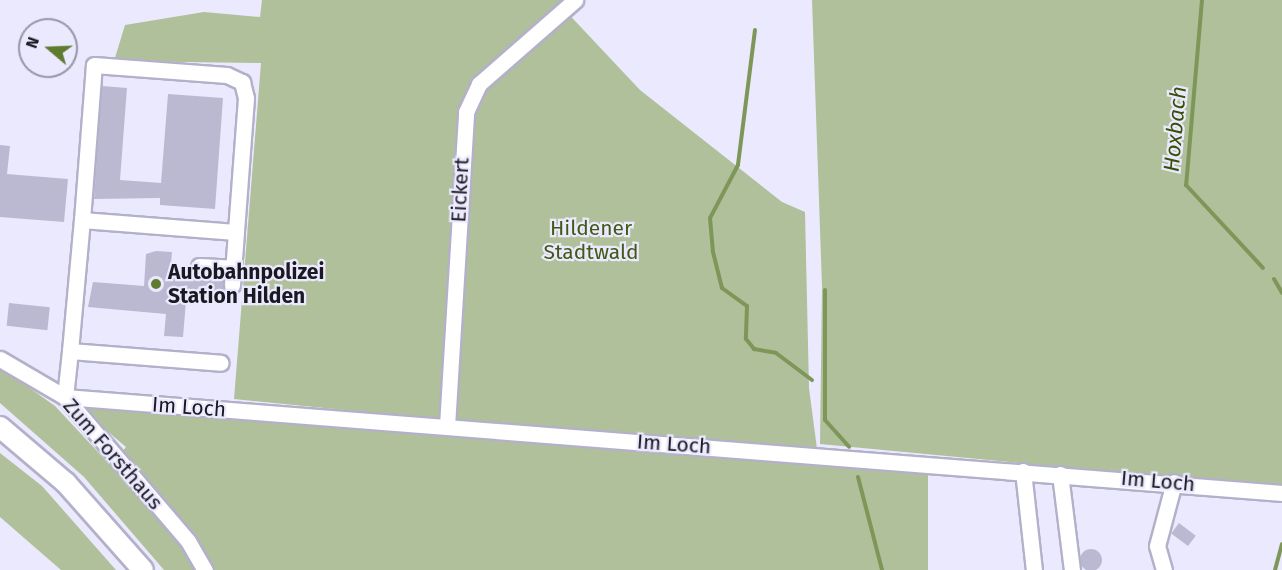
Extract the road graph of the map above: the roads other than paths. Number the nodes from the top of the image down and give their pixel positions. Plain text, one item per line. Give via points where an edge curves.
1 (575, 0) edge
2 (82, 220) junction
3 (236, 232) junction
4 (199, 266) dead end
5 (233, 268) junction
6 (232, 285) dead end
7 (70, 351) junction
8 (0, 359) edge
9 (221, 363) dead end
10 (65, 397) junction
11 (447, 426) junction
12 (0, 427) edge
13 (1023, 471) junction
14 (1060, 474) junction
15 (1174, 482) junction
16 (1282, 493) edge
17 (143, 570) edge
18 (205, 570) edge
19 (1034, 570) edge
20 (1072, 570) edge
21 (1164, 570) edge

1 - 11 street, Eickert via 478,84 466,112
2 - 3 street
2 - 3 street via 94,65 227,75 243,82 246,98
2 - 7 street
3 - 5 street
4 - 5 street
5 - 6 street
7 - 9 street
7 - 10 street
8 - 10 street, Zum Forsthaus
10 - 11 street, Im Loch
10 - 18 street, Zum Forsthaus via 188,541
11 - 13 street, Im Loch
12 - 17 main road via 66,483
13 - 14 street, Im Loch
13 - 19 street
14 - 15 street, Im Loch
14 - 20 street
15 - 16 street, Im Loch
15 - 21 street via 1157,546 1158,563

